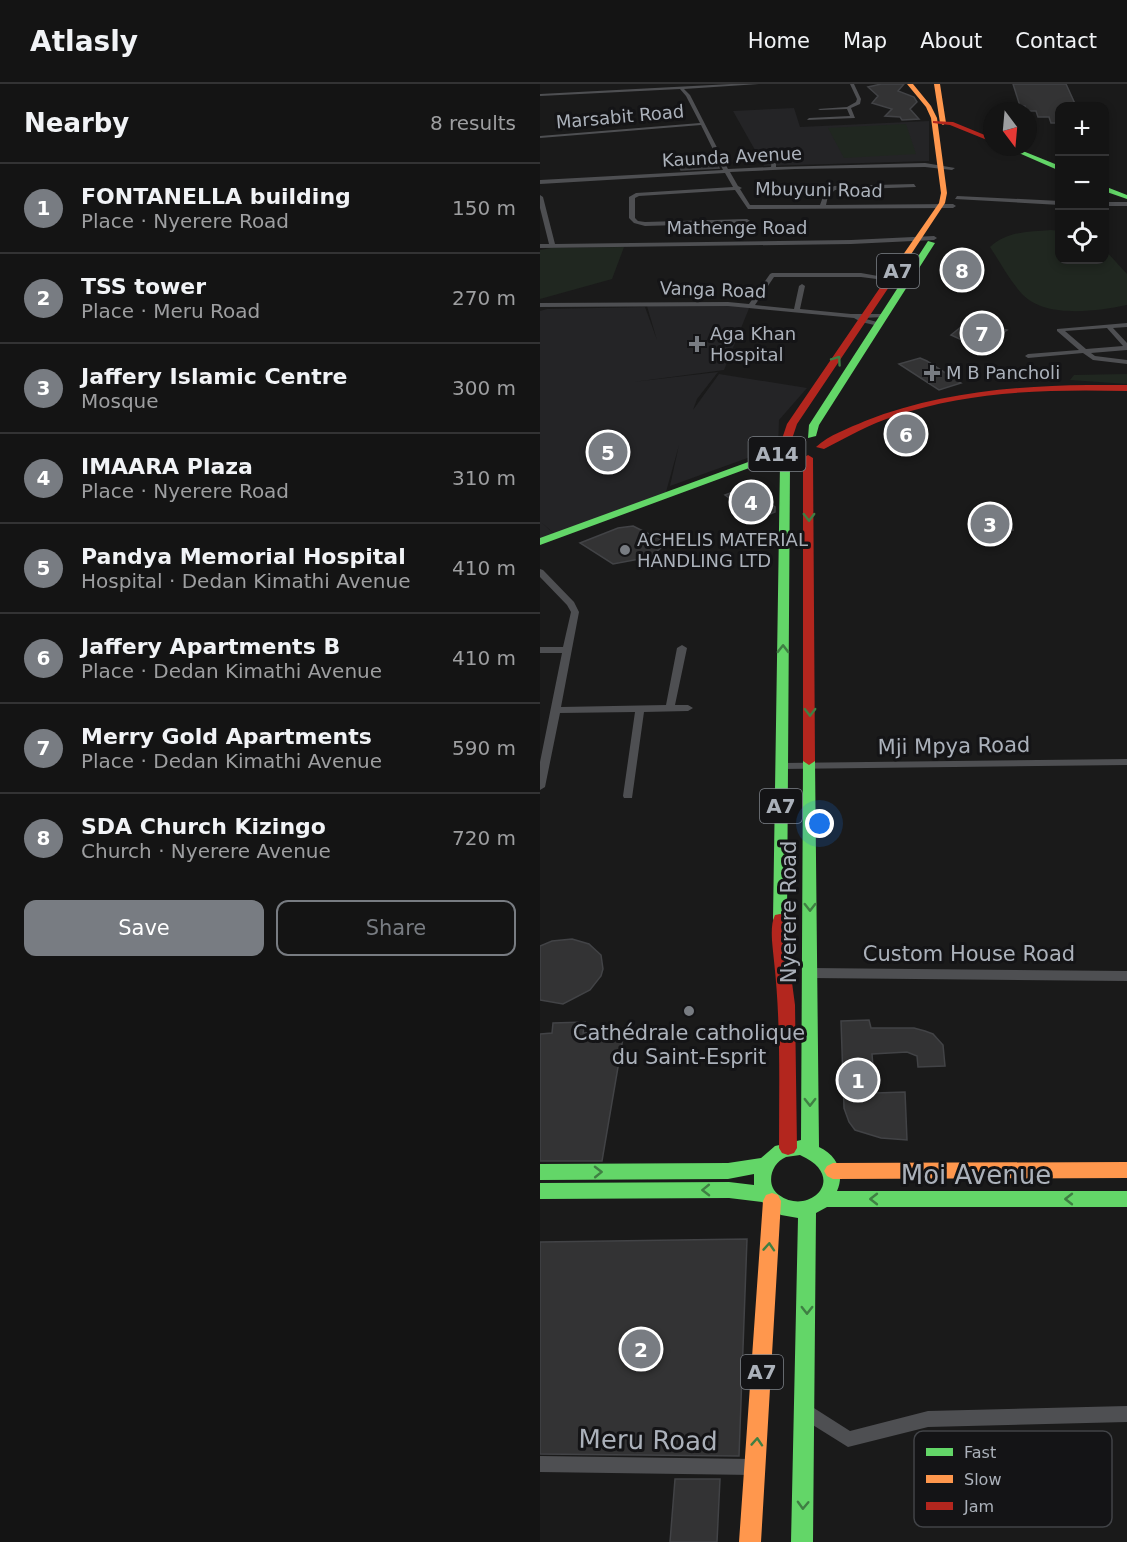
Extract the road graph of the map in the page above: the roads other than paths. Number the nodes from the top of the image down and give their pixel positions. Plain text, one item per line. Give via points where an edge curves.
1 (613, 84) edge
2 (757, 84) edge
3 (852, 84) edge
4 (910, 84) edge
5 (937, 84) edge
6 (584, 86) dead end
7 (565, 87) dead end
8 (681, 88) junction
9 (610, 92) junction
10 (540, 95) edge
11 (848, 108) junction
12 (820, 109) dead end
13 (809, 119) dead end
14 (702, 124) junction
15 (940, 126) junction
16 (983, 136) edge
17 (540, 137) edge
18 (789, 156) dead end
19 (1029, 156) edge
20 (946, 165) junction
21 (1055, 167) edge
22 (772, 168) junction
23 (726, 170) junction
24 (540, 182) edge
25 (914, 186) dead end
26 (739, 188) junction
27 (1109, 190) edge
28 (540, 197) edge
29 (1127, 197) edge
30 (950, 199) junction
31 (1055, 203) edge
32 (1109, 204) edge
33 (1127, 204) edge
34 (823, 205) junction
35 (748, 207) junction
36 (747, 220) junction
37 (548, 222) junction
38 (540, 223) edge
39 (923, 241) junction
40 (744, 242) junction
41 (552, 244) junction
42 (540, 246) edge
43 (892, 279) junction
44 (801, 286) dead end
45 (902, 294) junction
46 (540, 305) edge
47 (752, 305) junction
48 (797, 310) junction
49 (869, 318) junction
50 (1108, 326) junction
51 (1127, 326) edge
52 (853, 336) junction
53 (870, 338) junction
54 (1127, 347) edge
55 (1085, 351) junction
56 (1028, 356) dead end
57 (1127, 362) edge
58 (822, 381) junction
59 (841, 383) junction
60 (1127, 388) edge
61 (815, 440) junction
62 (782, 457) junction
63 (808, 458) junction
64 (540, 542) edge
65 (784, 567) junction
66 (809, 568) junction
67 (540, 572) edge
68 (784, 584) junction
69 (809, 584) junction
70 (682, 648) dead end
71 (540, 650) edge
72 (566, 650) junction
73 (670, 708) junction
74 (688, 708) dead end
75 (640, 709) junction
76 (556, 710) junction
77 (1127, 762) edge
78 (810, 765) junction
79 (782, 766) junction
80 (540, 787) edge
81 (628, 796) dead end
82 (795, 946) junction
83 (811, 973) junction
84 (1127, 975) edge
85 (787, 1005) junction
86 (811, 1006) junction
87 (788, 1148) junction
88 (810, 1149) junction
89 (764, 1165) junction
90 (1127, 1170) edge
91 (833, 1171) junction
92 (540, 1172) edge
93 (540, 1191) edge
94 (768, 1198) junction
95 (825, 1199) junction
96 (1127, 1199) edge
97 (807, 1209) junction
98 (806, 1411) junction
99 (1127, 1414) edge
100 (540, 1464) edge
101 (756, 1467) junction
102 (750, 1542) edge
103 (802, 1542) edge

1 - 9 street
2 - 8 street
3 - 11 street via 859,99
4 - 15 main road
5 - 15 main road
6 - 7 street
8 - 9 street
8 - 14 street, Mbuyuni Road
9 - 10 street
11 - 12 street
11 - 13 street via 853,117
14 - 17 street, Marsabit Road
14 - 23 street, Mbuyuni Road
15 - 16 main road via 951,123
15 - 20 main road
18 - 22 street via 774,159
19 - 21 main road
20 - 22 street, Kaunda Avenue
20 - 30 main road
22 - 23 street, Kaunda Avenue
23 - 24 street, Kaunda Avenue
23 - 26 street, Mbuyuni Road
25 - 34 street via 834,188
26 - 35 street, Mbuyuni Road
26 - 36 street via 638,194 632,197 632,218 649,224
27 - 29 main road
28 - 37 street
30 - 31 street, Mbuyuni Road
30 - 34 street, Mbuyuni Road
30 - 39 main road, A7
32 - 33 street
34 - 35 street, Mbuyuni Road
35 - 36 street
36 - 40 street
37 - 38 street
37 - 41 street
39 - 40 street, Mathenge Road
39 - 43 main road, A7
39 - 45 main road
39 - 45 main road, A7
40 - 41 street, Mathenge Road
41 - 42 street, Mathenge Road
43 - 47 street via 772,274
43 - 49 main road, A7
44 - 48 street
45 - 49 main road, A7
46 - 47 street, Vanga Road
47 - 48 street, Vanga Road
48 - 49 street, Vanga Road
49 - 52 main road, A7
49 - 53 main road, A7
50 - 51 street
50 - 54 street
50 - 55 street via 1059,330
52 - 53 main road
58 -> 52 main road, A7
53 - 59 main road, A7
54 - 55 street
55 - 56 street
55 - 57 street via 1098,360
58 - 59 main road
58 - 62 main road, A7 via 792,424
59 - 61 main road, A7 via 814,424
60 - 61 main road via 1055,387 978,393 926,404
61 - 62 main road, A14 via 800,437
61 - 63 main road, A14
62 - 63 main road, A14 via 798,464
62 - 64 main road via 747,466
62 - 65 main road, Nyerere Road / A7
63 -> 66 main road, Nyerere Road / A7
65 - 66 main road
65 - 68 main road, Nyerere Road / A7
66 - 69 main road, Nyerere Road / A7
67 - 72 street via 575,612
68 - 69 main road
79 -> 68 main road, Nyerere Road / A7
69 -> 78 main road, Nyerere Road / A7
70 - 73 street
71 - 72 street
72 - 76 street
73 - 74 street
73 - 75 street
75 - 76 street
75 - 81 street
76 - 80 street
77 - 78 street, Mji Mpya Road
78 - 79 street, Mji Mpya Road
78 -> 82 main road, Nyerere Road / A7
79 - 82 main road, Nyerere Road / A7
82 - 83 main road, Nyerere Road / A7
82 - 85 main road, Nyerere Road / A7
83 - 84 street, Custom House Road
83 - 86 main road, Nyerere Road / A7
85 - 86 main road
85 - 87 main road, Nyerere Road / A7
86 -> 88 main road, Nyerere Road / A7
87 - 88 main road
87 - 89 main road via 770,1157
88 - 91 main road via 820,1154
92 -> 89 main road via 728,1171
89 - 94 main road via 761,1182
90 - 91 main road, Moi Avenue
91 - 95 main road via 831,1190
94 -> 93 main road via 729,1190
94 - 97 main road via 791,1211
101 -> 94 main road, A7
96 -> 95 main road, Moi Avenue
95 - 97 main road
97 -> 98 main road, A7
98 - 99 street via 848,1439 928,1419
98 -> 103 main road, A7
100 - 101 street, Meru Road
101 - 102 main road, A7

